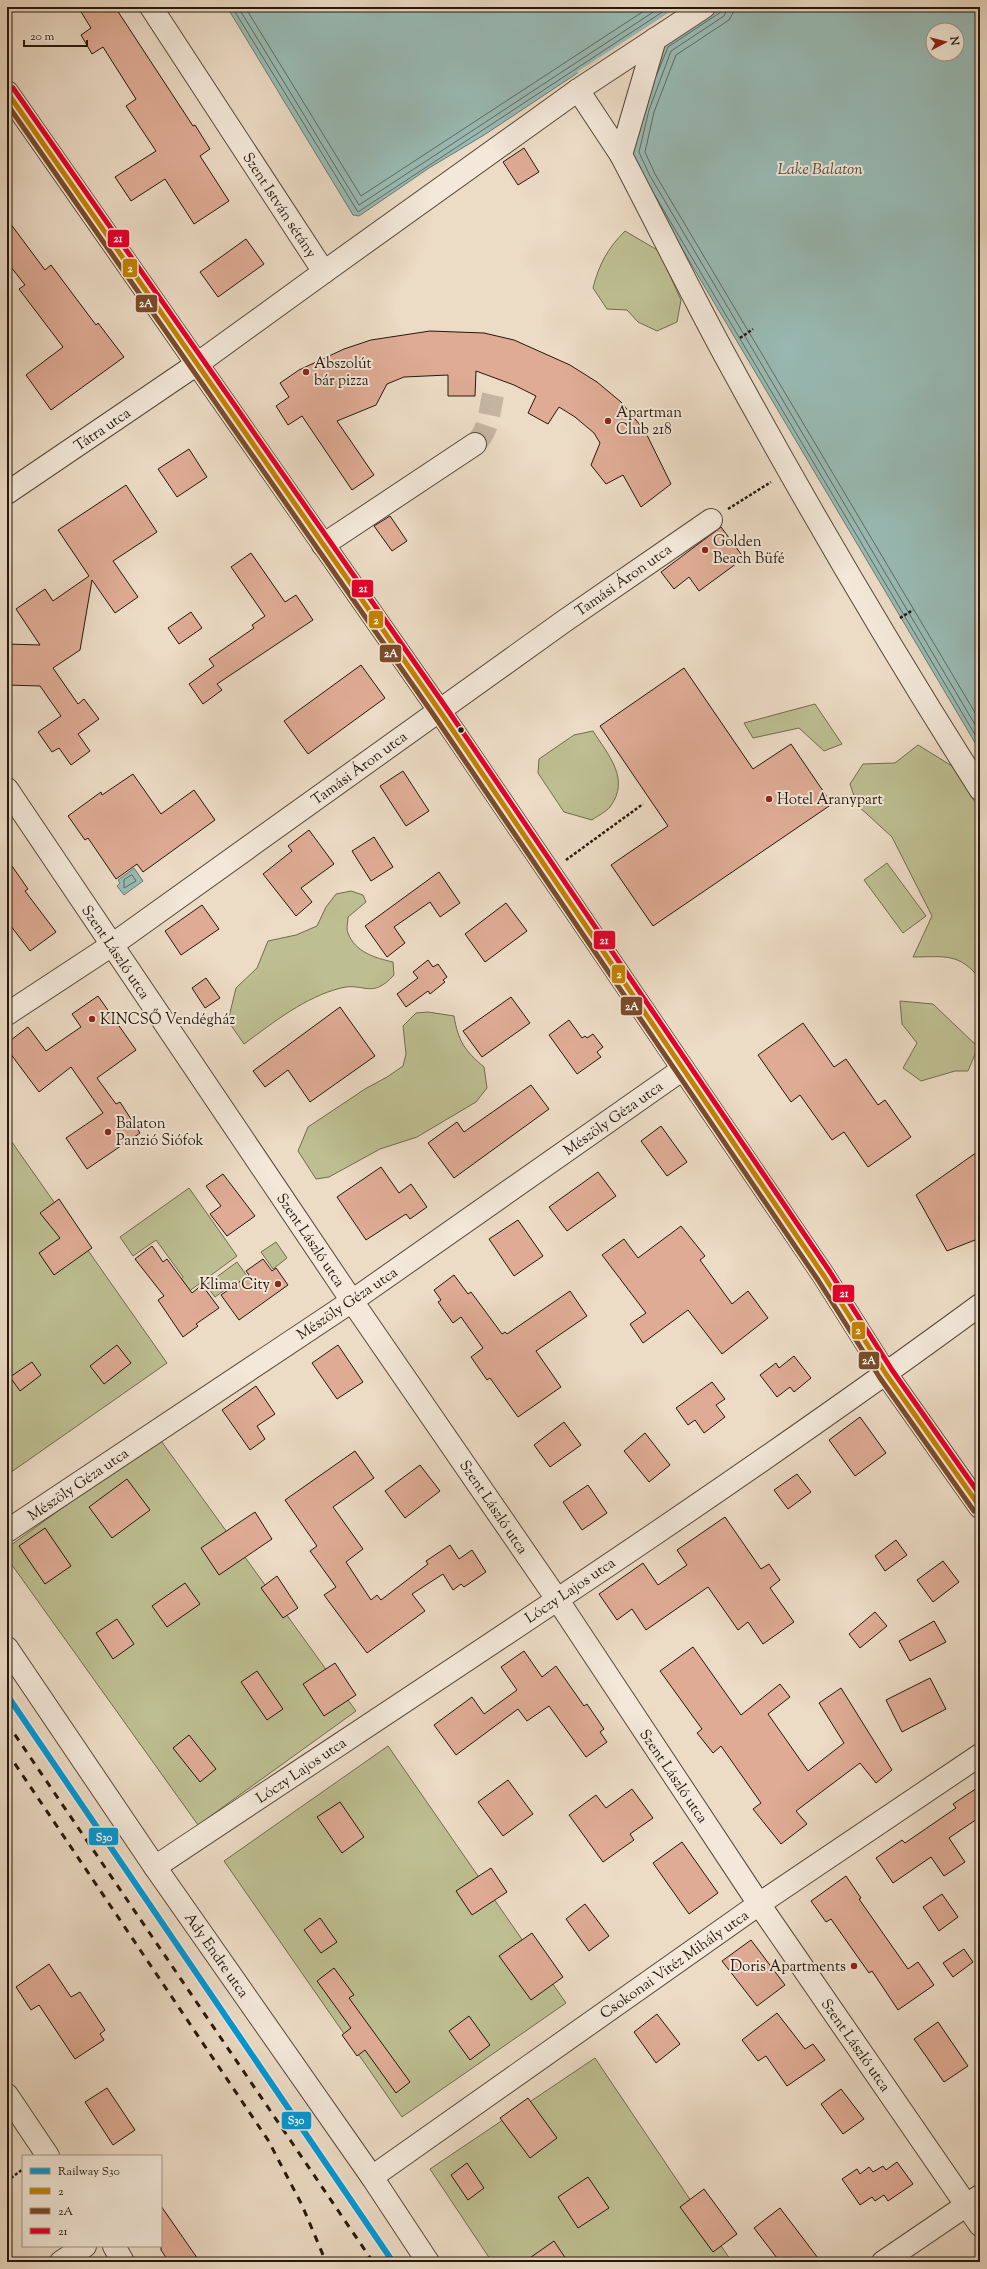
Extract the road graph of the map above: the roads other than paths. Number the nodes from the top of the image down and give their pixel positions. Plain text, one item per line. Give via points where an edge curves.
1 (151, 7) edge
2 (704, 7) edge
3 (655, 39) junction
4 (578, 90) junction
5 (7, 92) edge
6 (621, 155) junction
7 (324, 272) junction
8 (197, 364) junction
9 (475, 444) tunnel mouth
10 (7, 493) edge
11 (710, 520) road end
12 (323, 545) junction
13 (439, 710) junction
14 (7, 789) edge
15 (980, 789) edge
16 (112, 945) junction
17 (7, 1014) edge
18 (683, 1069) junction
19 (352, 1301) junction
20 (980, 1305) edge
21 (886, 1374) junction
22 (980, 1508) edge
23 (7, 1531) edge
24 (557, 1599) junction
25 (7, 1648) edge
26 (980, 1755) edge
27 (155, 1867) junction
28 (759, 1904) junction
29 (7, 2095) edge
30 (47, 2155) edge
31 (372, 2177) junction
32 (973, 2201) edge
33 (980, 2226) edge
34 (84, 2247) edge
35 (115, 2247) edge
36 (61, 2262) edge
37 (123, 2262) edge
38 (428, 2262) edge
39 (883, 2262) edge

1 - 7 street, Szent István sétány
2 - 3 street
3 - 4 street
3 - 6 street
4 - 6 street
4 - 7 street
5 - 8 street
6 - 15 street via 722,350 790,471 882,630
7 - 8 street, Szent István sétány
8 - 10 street, Tátra utca
8 - 12 street
9 - 12 street
11 - 13 street, Tamási Áron utca
12 - 13 street
13 - 16 street, Tamási Áron utca
13 - 18 street
14 - 16 street, Szent László utca
16 - 17 street, Tamási Áron utca
16 - 19 street, Szent László utca
18 - 19 street, Mészöly Géza utca
18 - 21 street via 819,1269
19 - 23 street, Mészöly Géza utca
19 - 24 street, Szent László utca
20 - 21 street, Lóczy Lajos utca
21 - 22 street
21 - 24 street, Lóczy Lajos utca
24 - 27 street, Lóczy Lajos utca
24 - 28 street, Szent László utca
25 - 27 street, Ady Endre utca
26 - 28 street, Csokonai Vitéz Mihály utca
27 - 31 street, Ady Endre utca
28 - 31 street, Csokonai Vitéz Mihály utca
28 - 32 street, Szent László utca
29 - 30 street
31 - 38 street, Ady Endre utca
32 - 33 street, Szent László utca
32 - 39 street
34 - 36 street
35 - 37 street

